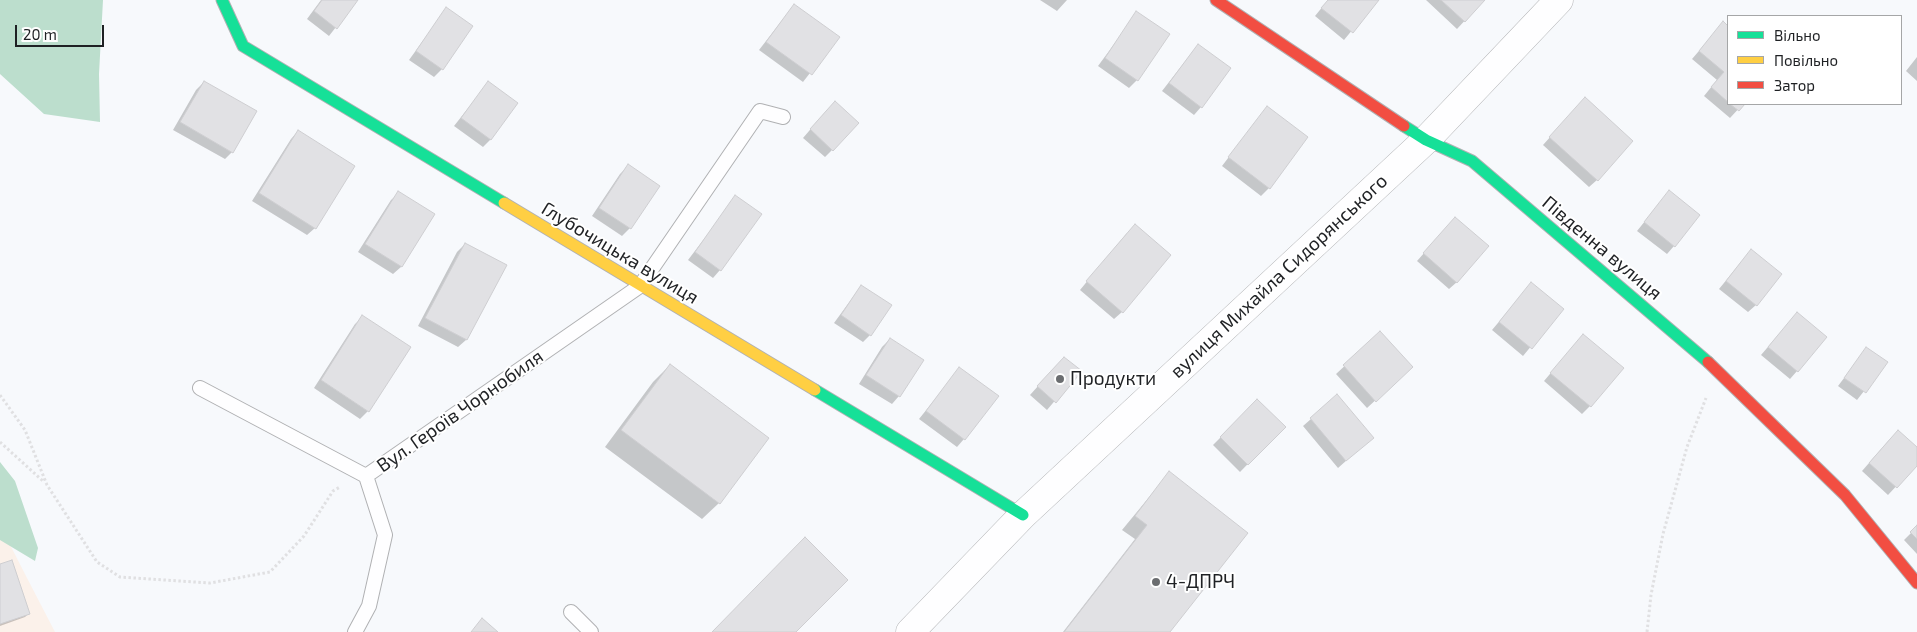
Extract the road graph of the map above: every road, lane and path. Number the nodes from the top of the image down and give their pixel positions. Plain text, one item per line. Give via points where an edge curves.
1 (222, 0) edge
2 (1216, 0) edge
3 (1558, 0) edge
4 (783, 118) dead end
5 (1426, 140) junction
6 (640, 286) junction
7 (1717, 369) junction
8 (200, 388) dead end
9 (0, 395) edge
10 (0, 442) edge
11 (366, 476) junction
12 (47, 484) junction
13 (1023, 515) junction
14 (1917, 583) edge
15 (571, 612) dead end
16 (355, 632) edge
17 (591, 632) edge
18 (910, 632) edge
19 (1647, 632) edge

1 - 6 street, Глубочицька вулиця via 243,46
2 - 5 street, Південна вулиця
3 - 5 street, вулиця Михайла Сидорянського
4 - 6 lane via 760,111
5 - 7 street, Південна вулиця via 1472,161
5 - 13 street, вулиця Михайла Сидорянського
6 - 11 lane, Вул. Героїв Чорнобиля
6 - 13 street, Глубочицька вулиця
7 - 14 street, Південна вулиця via 1845,495
7 - 19 path via 1687,447 1663,534
8 - 11 lane
9 - 12 path via 25,430
10 - 12 path
11 - 12 path via 332,491 304,536 270,572 210,583 120,577 96,562
11 - 16 lane, Вул. Героїв Чорнобиля via 386,535 369,606
13 - 18 street, вулиця Михайла Сидорянського
15 - 17 lane

